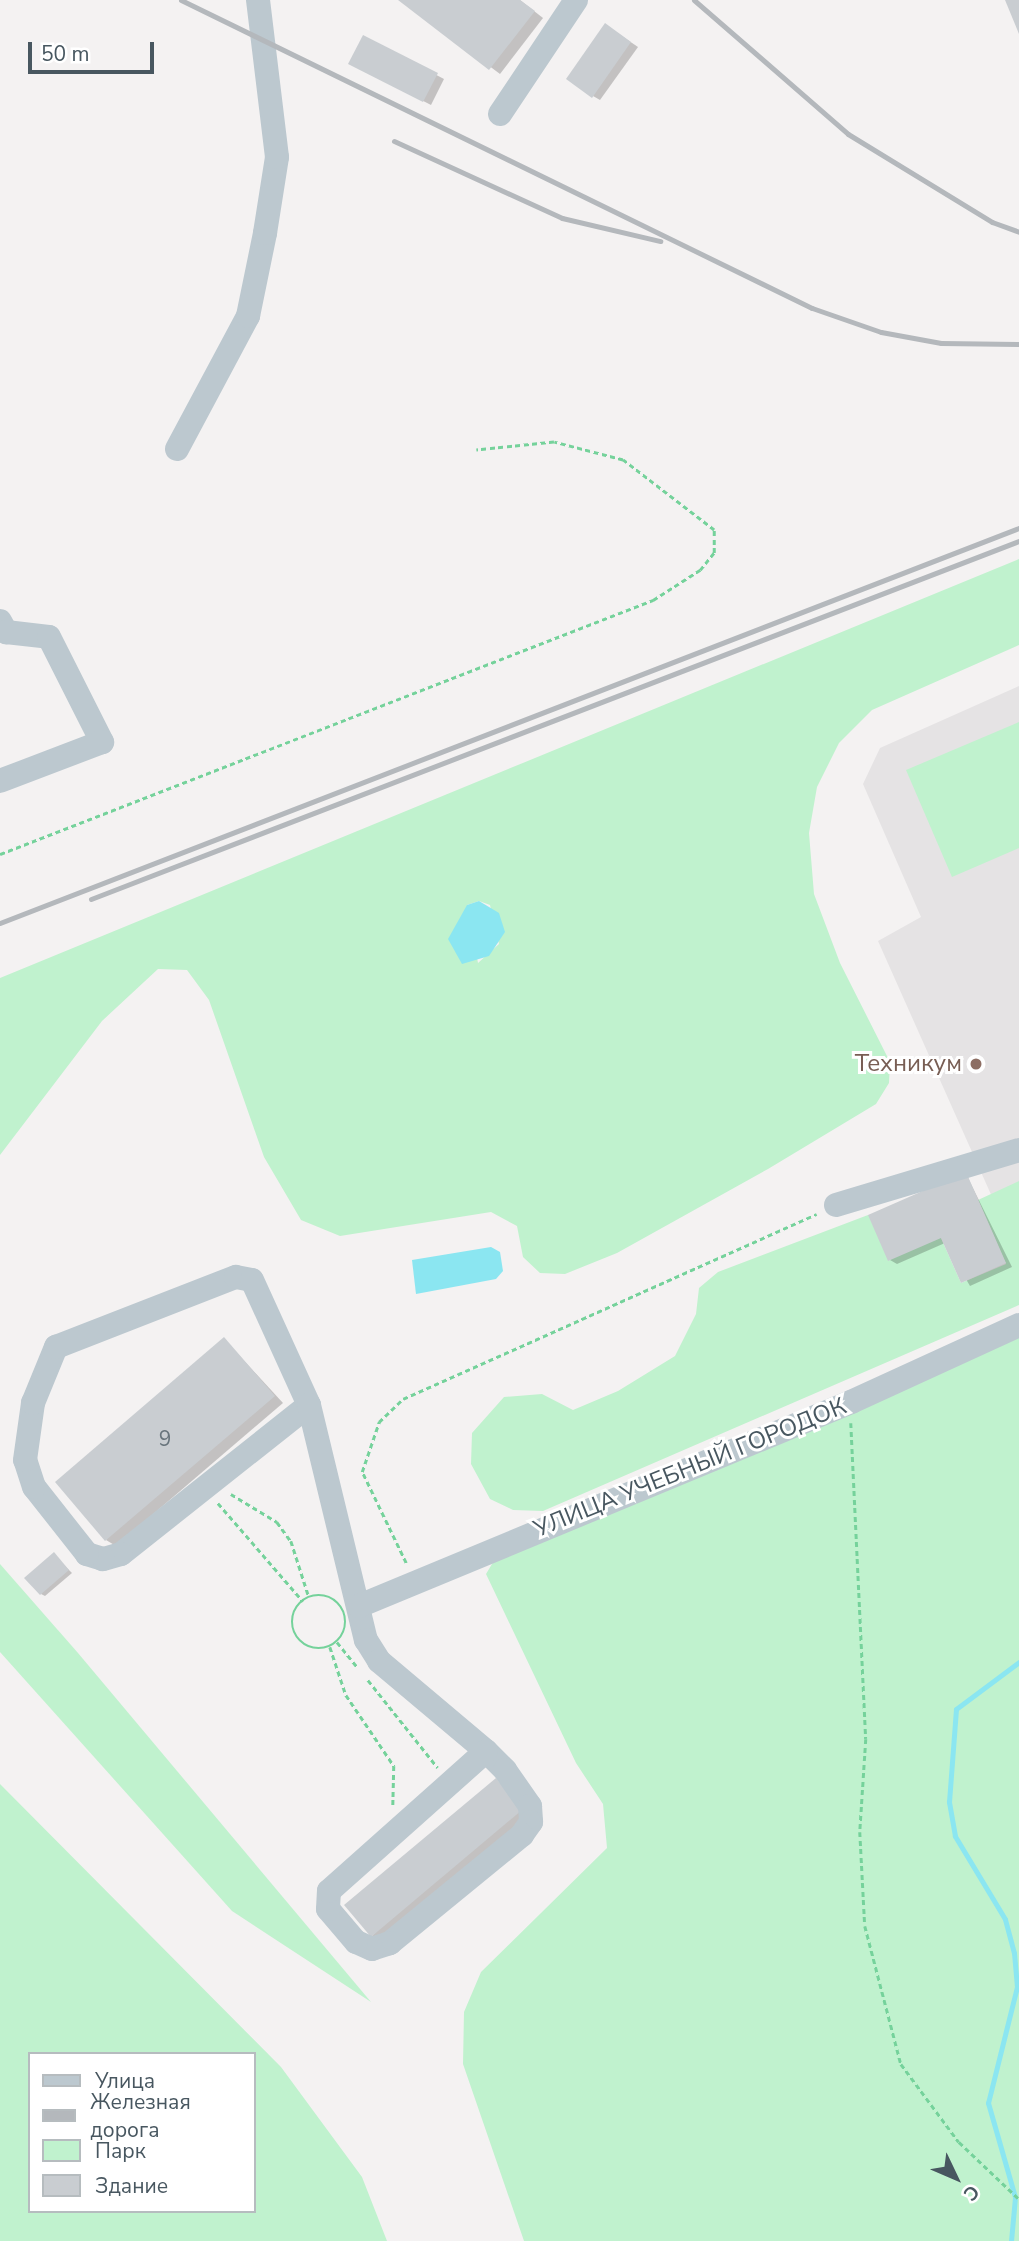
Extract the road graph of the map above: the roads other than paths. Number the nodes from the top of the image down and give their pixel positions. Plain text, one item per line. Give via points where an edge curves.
1 (258, 0) edge
2 (576, 0) edge
3 (500, 114) dead end
4 (177, 449) dead end
5 (0, 621) edge
6 (0, 781) edge
7 (1019, 1150) edge
8 (836, 1205) road end
9 (1019, 1325) edge
10 (309, 1405) junction
11 (359, 1606) junction
12 (486, 1751) junction

1 - 4 street via 277,157 265,233 248,316
2 - 3 street
5 - 6 street via 6,632 49,637 102,742
7 - 8 street
9 - 11 street, УЛИЦА УЧЕБНЫЙ ГОРОДОК via 851,1402
10 - 10 street via 121,1554 87,1554 34,1487 25,1460 33,1403 57,1347 244,1278 252,1280
10 - 11 street
11 - 12 street via 366,1640 380,1661
12 - 12 street via 530,1806 531,1822 390,1943 372,1949 356,1942 328,1909 329,1891

